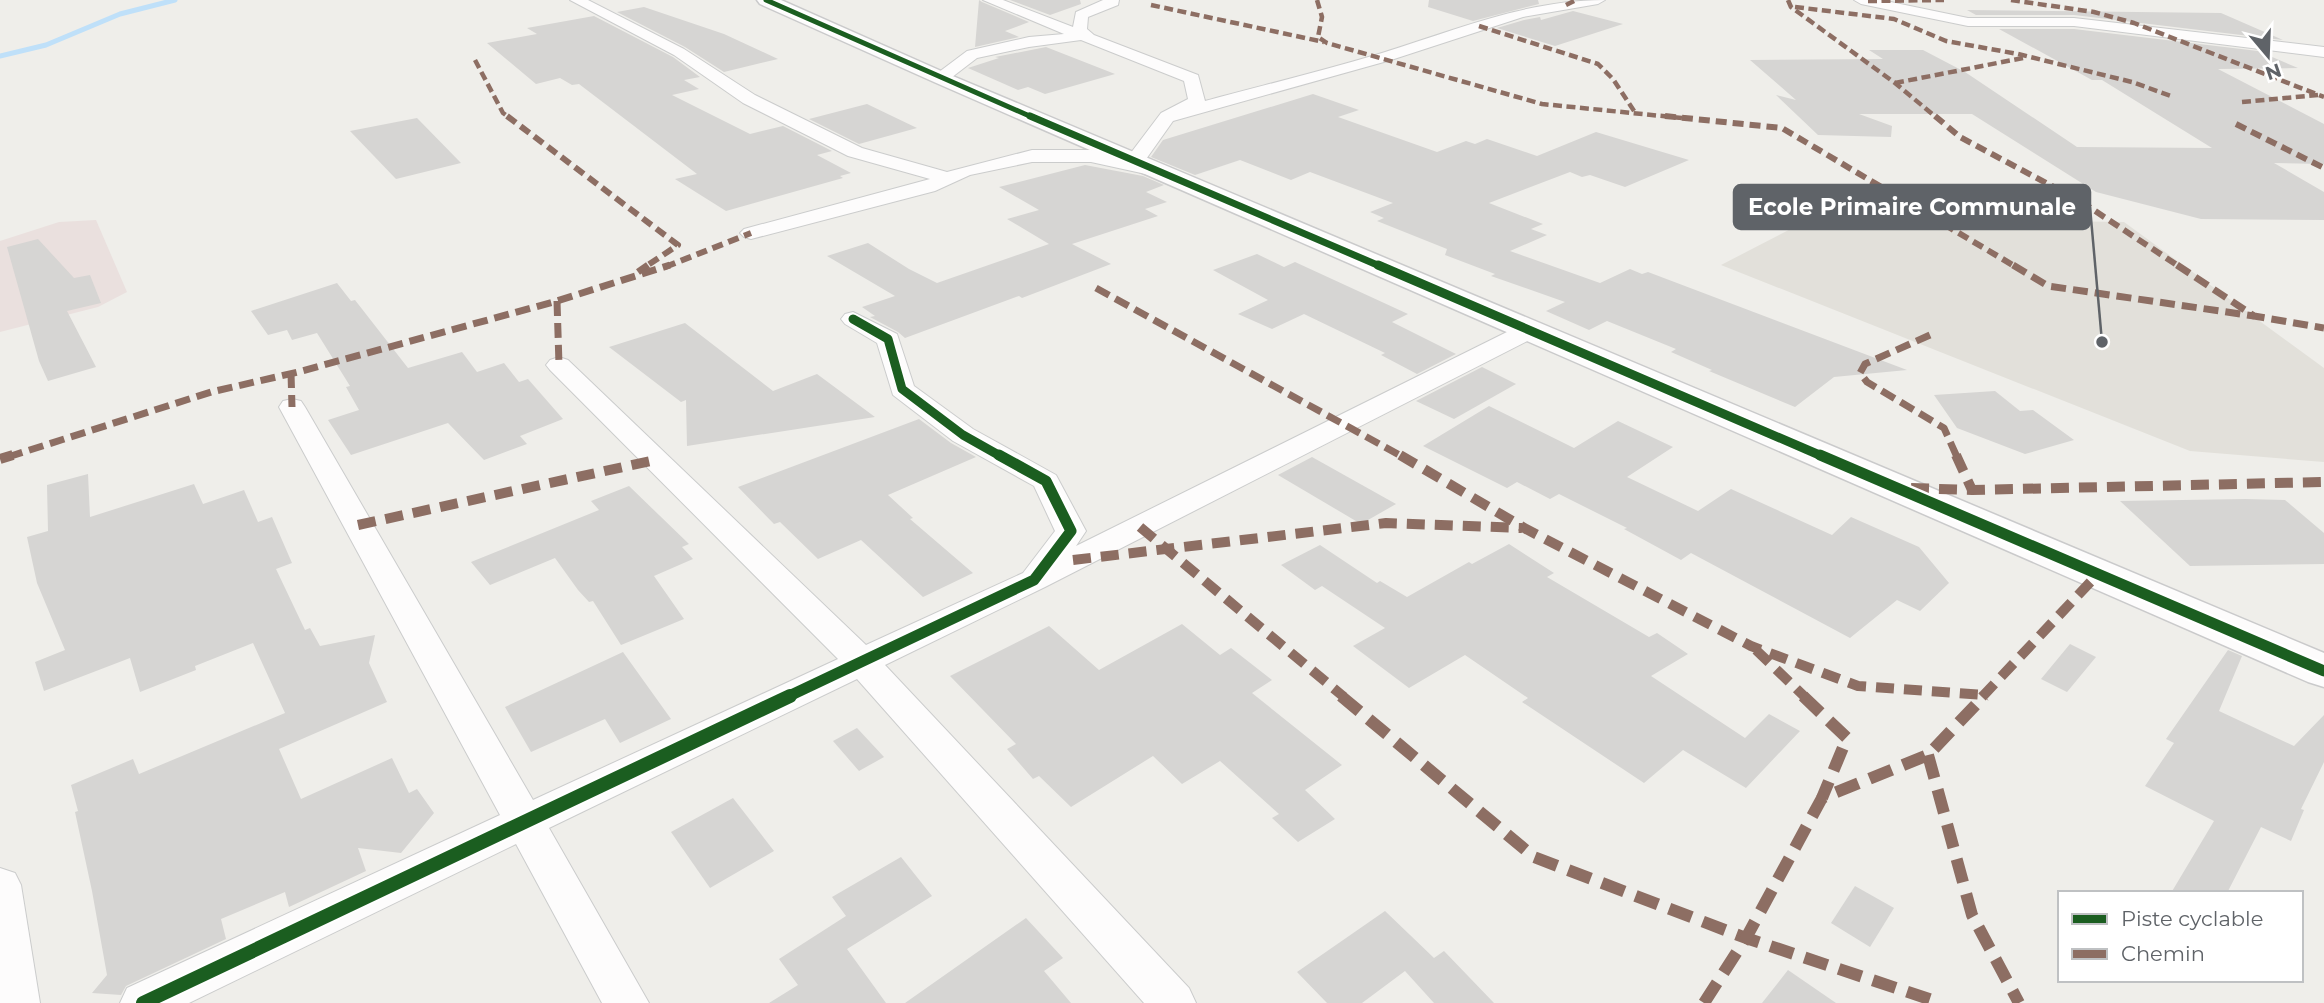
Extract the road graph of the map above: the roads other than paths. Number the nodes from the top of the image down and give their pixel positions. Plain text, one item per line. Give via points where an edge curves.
1 (577, 0) edge
2 (766, 0) edge
3 (990, 0) edge
4 (1110, 0) edge
5 (1598, 0) edge
6 (1861, 0) edge
7 (1087, 36) junction
8 (2324, 52) edge
9 (941, 78) junction
10 (1167, 117) junction
11 (1146, 166) junction
12 (948, 178) junction
13 (751, 233) dead end
14 (853, 319) dead end
15 (1530, 330) junction
16 (559, 365) dead end
17 (292, 407) dead end
18 (1034, 580) junction
19 (861, 661) junction
20 (2324, 671) edge
21 (524, 822) junction
22 (0, 885) edge
23 (17, 1003) edge
24 (143, 1003) edge
25 (626, 1003) edge
26 (1173, 1003) edge

1 - 12 street via 679,52 749,99 855,152
2 - 9 street
3 - 7 street
4 - 7 street via 1113,2 1081,15 1080,30
5 - 10 street via 1520,13 1385,57
6 - 8 street via 1968,22 2074,22
7 - 9 street via 972,54
7 - 10 street via 1192,78 1198,101
9 - 11 street
10 - 11 street
11 - 12 street via 1091,156 1032,156
11 - 15 street
12 - 13 street
14 - 18 street via 888,339 902,388 962,435 1046,481 1072,531
15 - 18 street
15 - 20 street
16 - 19 street
17 - 21 street
18 - 19 street
19 - 21 street
19 - 26 street
21 - 24 street
21 - 25 street
22 - 23 street

